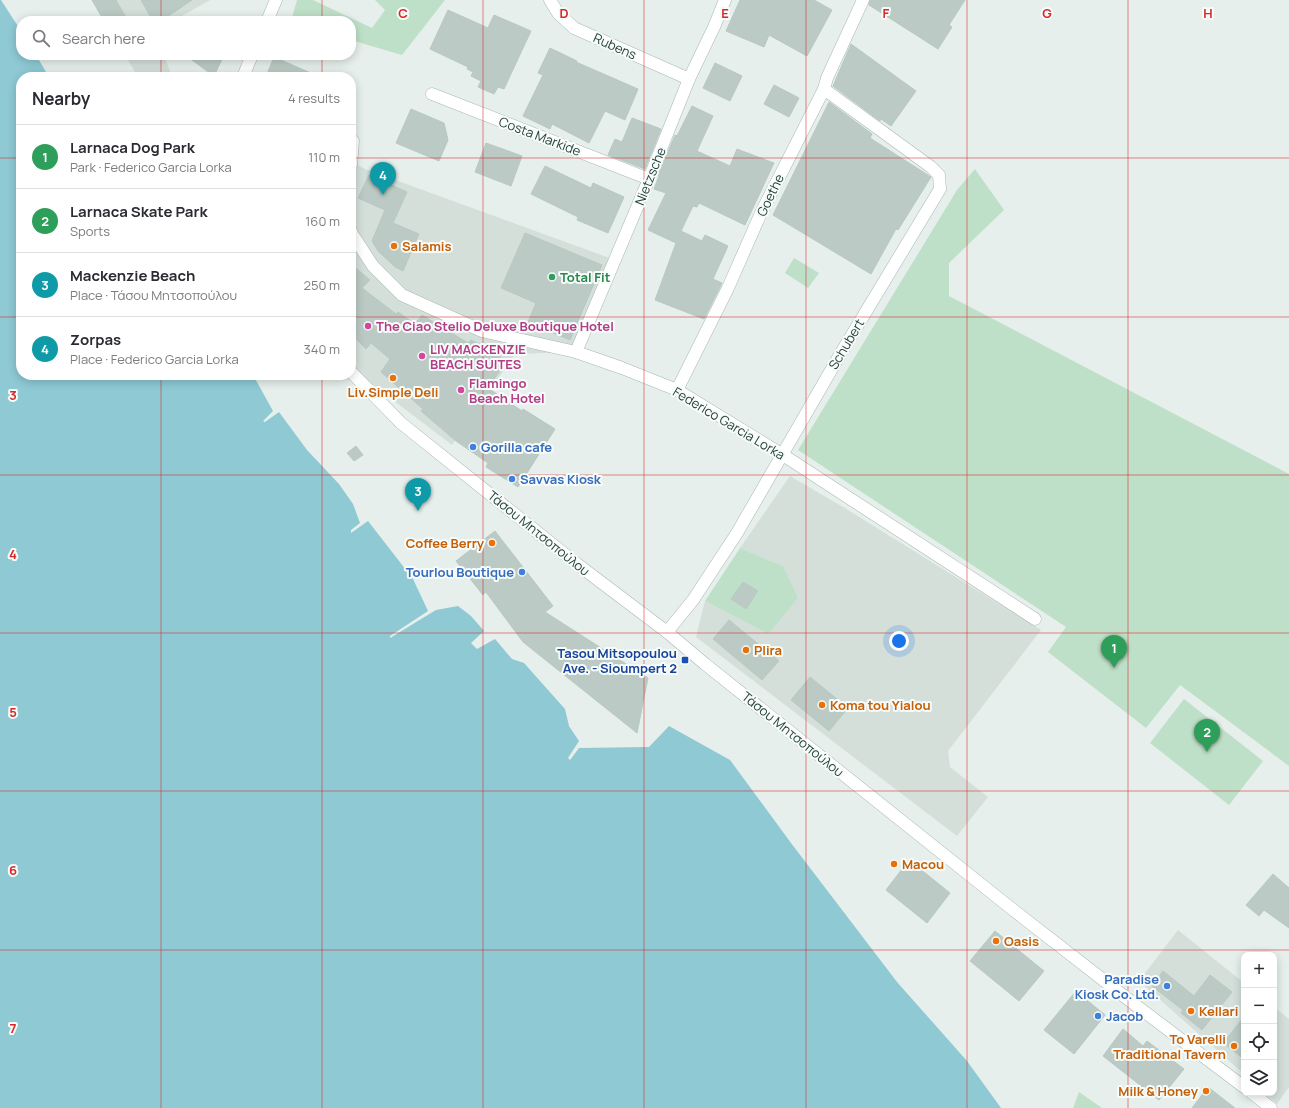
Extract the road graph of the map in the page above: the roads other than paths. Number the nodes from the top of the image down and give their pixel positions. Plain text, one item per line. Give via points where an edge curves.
1 (550, 0) edge
2 (725, 0) edge
3 (863, 0) edge
4 (274, 2) edge
5 (268, 16) edge
6 (250, 60) edge
7 (245, 72) edge
8 (689, 79) junction
9 (824, 89) junction
10 (432, 94) dead end
11 (649, 179) junction
12 (356, 240) edge
13 (576, 352) junction
14 (356, 377) edge
15 (677, 390) junction
16 (783, 454) junction
17 (1035, 619) dead end
18 (667, 632) junction
19 (1241, 1085) edge
20 (1256, 1096) edge
21 (1271, 1108) edge

1 - 8 street, Rubens via 558,13 574,28
2 - 8 street, Nietzsche
3 - 9 street, Goethe via 826,78
4 - 5 street
6 - 7 street
8 - 11 street, Nietzsche
9 - 15 street, Goethe via 761,213 728,288
9 - 16 street, Schubert via 931,167 939,175 940,190
10 - 11 street, Costa Markide
11 - 13 street, Nietzsche
12 - 13 street, Federico Garcia Lorka via 373,266 402,295 482,331
13 - 15 street, Federico Garcia Lorka
14 - 18 street, Τάσου Μητσοπούλου via 402,423 577,564
15 - 16 street, Federico Garcia Lorka
16 - 17 street, Federico Garcia Lorka
16 - 18 street, Schubert via 737,533 693,600
18 - 19 street, Τάσου Μητσοπούλου via 1012,909
20 - 21 street

